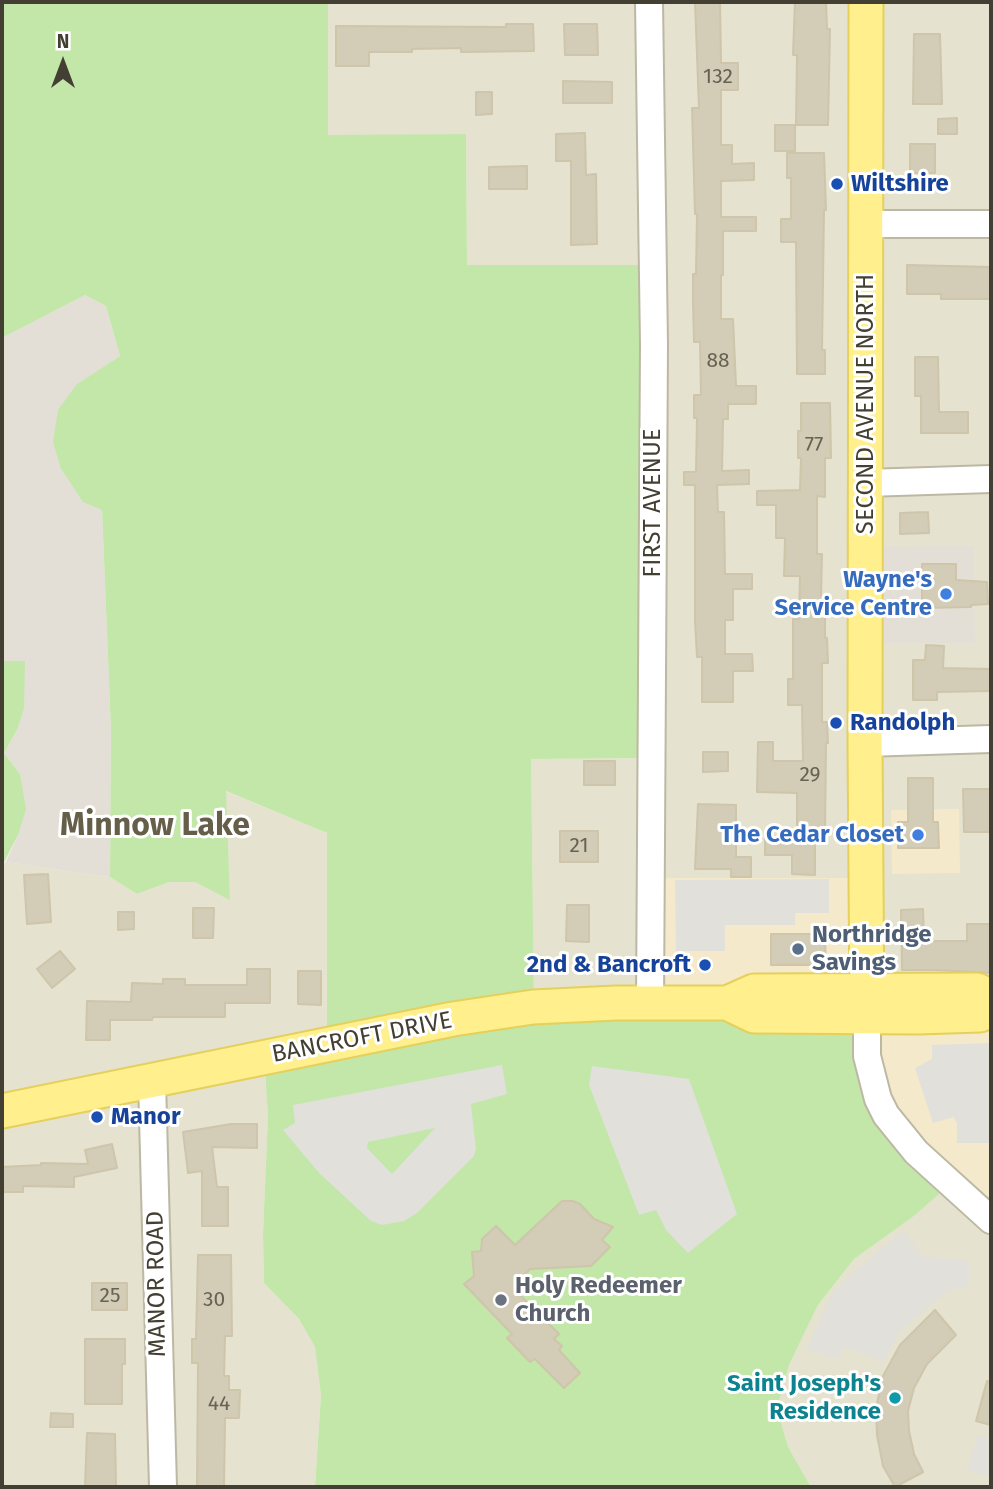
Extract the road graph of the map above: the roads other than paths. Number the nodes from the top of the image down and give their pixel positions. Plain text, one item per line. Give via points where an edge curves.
1 (649, 2) edge
2 (866, 2) edge
3 (865, 224) junction
4 (991, 224) edge
5 (991, 479) edge
6 (866, 483) junction
7 (991, 739) edge
8 (865, 743) junction
9 (991, 997) edge
10 (867, 1003) junction
11 (650, 1004) junction
12 (991, 1009) edge
13 (152, 1081) junction
14 (2, 1111) edge
15 (991, 1220) edge
16 (163, 1487) edge

1 - 11 street, FIRST AVENUE via 654,345
2 - 3 main road, SECOND AVENUE NORTH
3 - 4 street
3 - 6 main road, SECOND AVENUE NORTH
5 - 6 street
6 - 8 main road, SECOND AVENUE NORTH
7 - 8 street
8 - 10 main road, SECOND AVENUE NORTH
9 - 10 main road, BANCROFT DRIVE via 977,990
10 - 11 main road, BANCROFT DRIVE via 754,1016 727,1003
10 - 12 main road, BANCROFT DRIVE via 980,1015
10 - 15 street via 867,1056 887,1115 916,1152
11 - 13 main road, BANCROFT DRIVE via 511,1010
13 - 14 main road, BANCROFT DRIVE
13 - 16 street, MANOR ROAD

